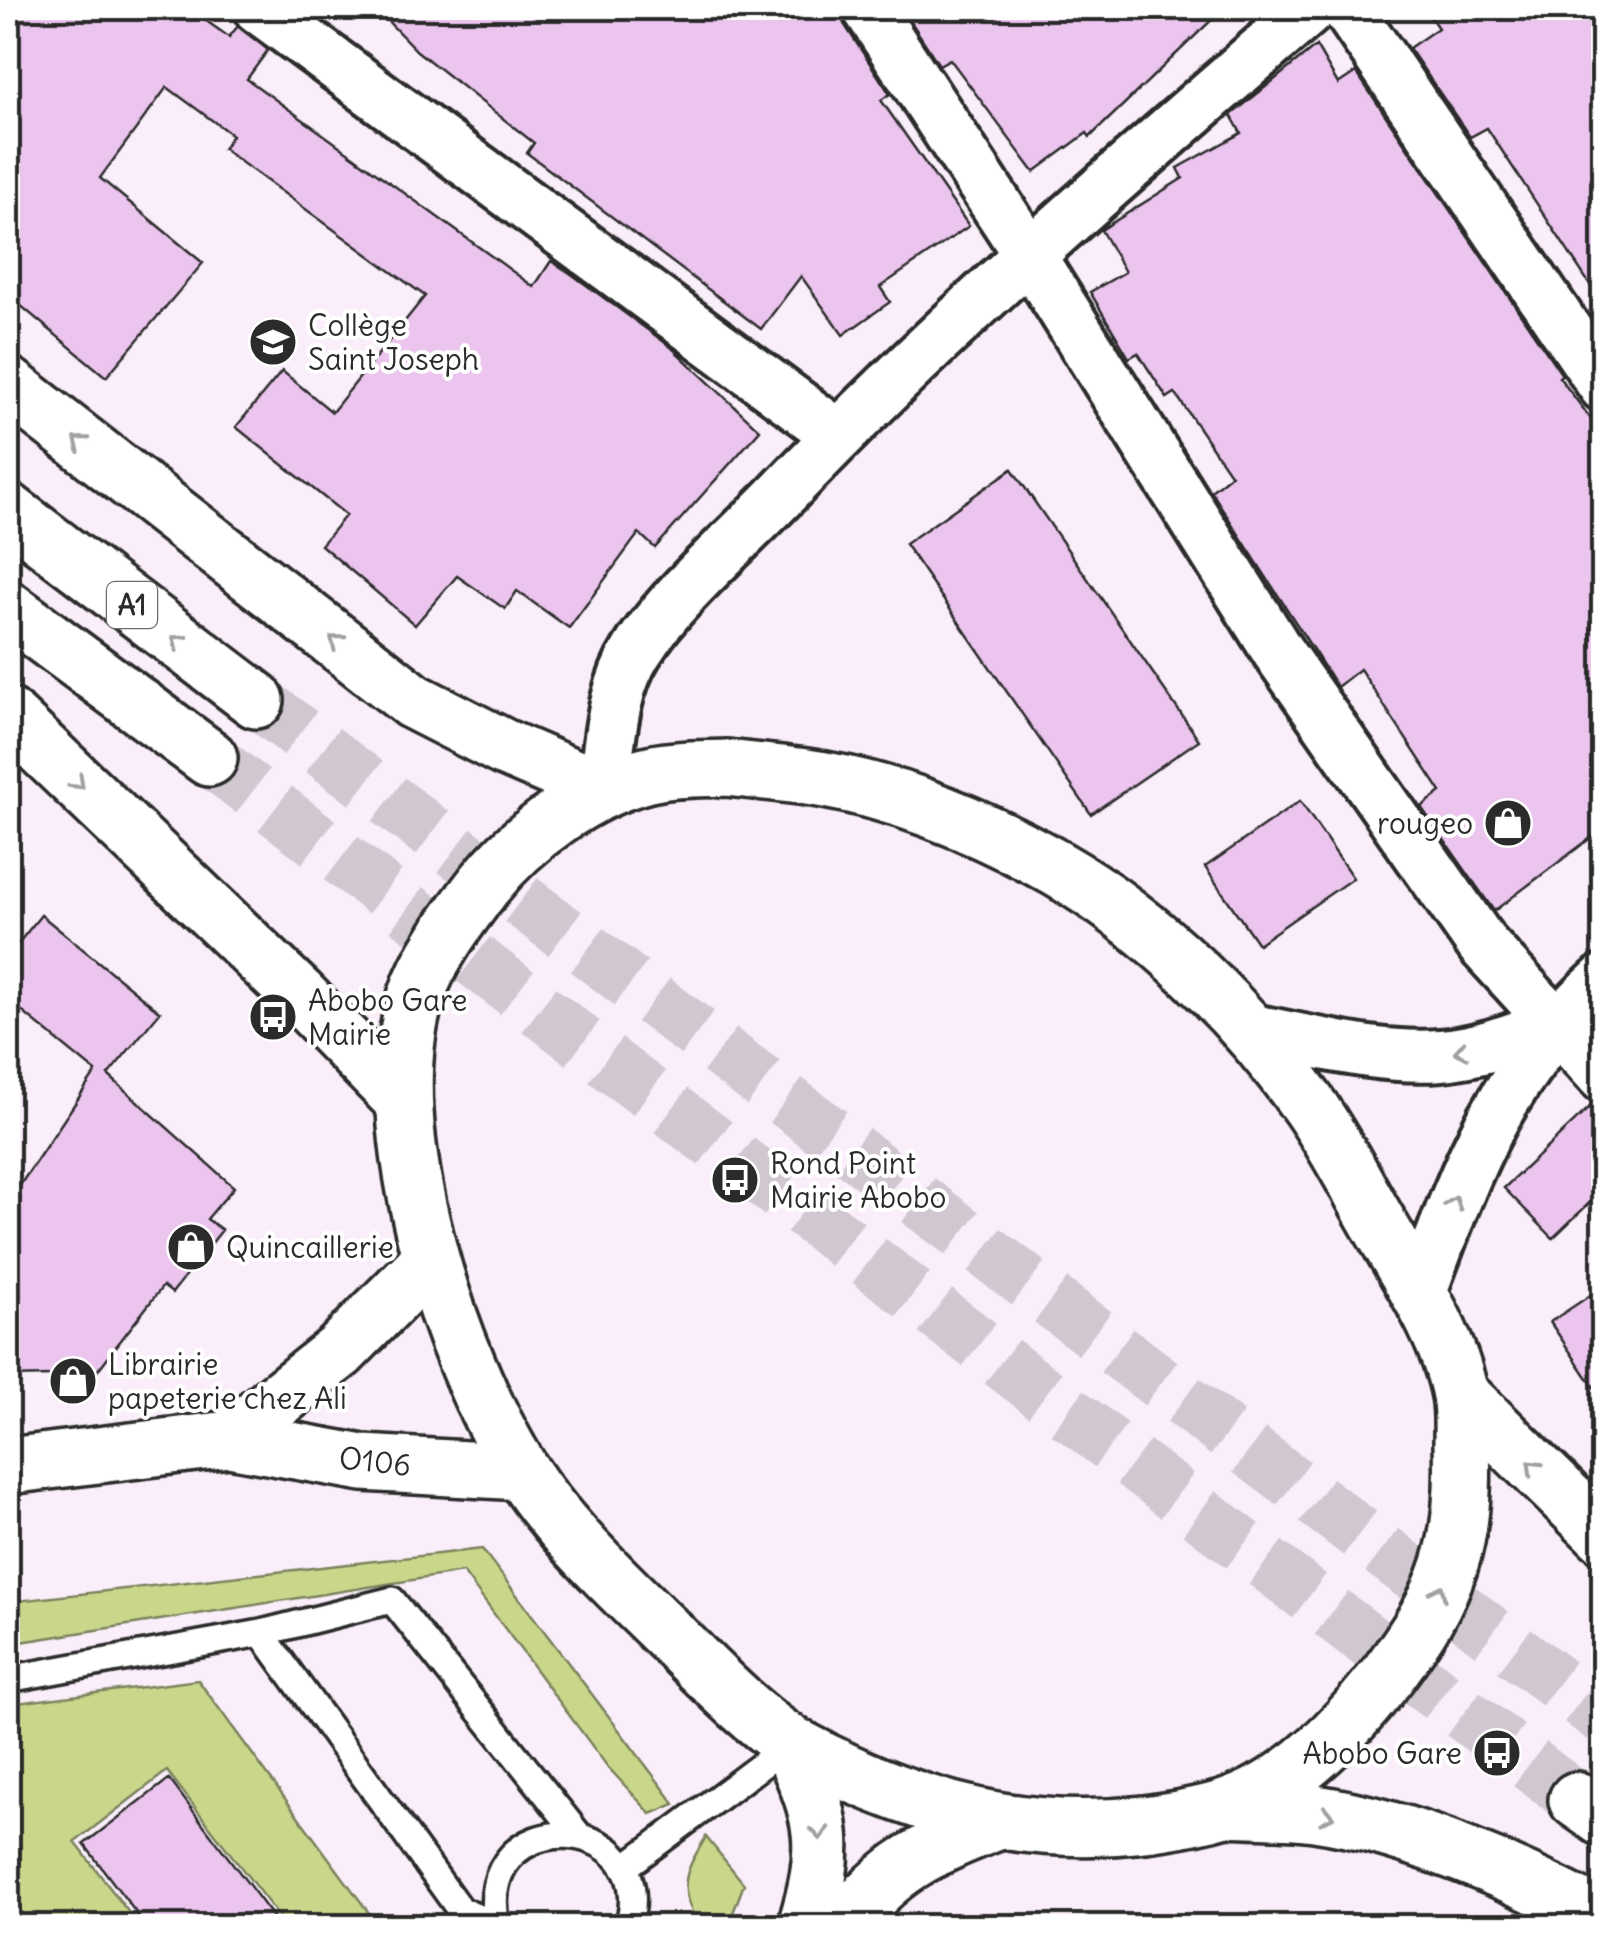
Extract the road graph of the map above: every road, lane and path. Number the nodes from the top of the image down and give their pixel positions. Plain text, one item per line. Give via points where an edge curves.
1 (259, 8) edge
2 (868, 8) edge
3 (1312, 8) edge
4 (1348, 8) edge
5 (1028, 253) junction
6 (8, 386) edge
7 (1604, 386) edge
8 (838, 434) junction
9 (8, 511) edge
10 (8, 609) edge
11 (256, 700) tunnel mouth
12 (8, 716) edge
13 (209, 758) tunnel mouth
14 (603, 790) junction
15 (1604, 980) edge
16 (1554, 1024) junction
17 (1247, 1029) junction
18 (1604, 1077) edge
19 (404, 1102) junction
20 (428, 1260) junction
21 (1420, 1294) junction
22 (1460, 1394) junction
23 (229, 1438) junction
24 (8, 1466) edge
25 (522, 1472) junction
26 (1604, 1535) edge
27 (261, 1633) junction
28 (8, 1679) edge
29 (790, 1744) junction
30 (1230, 1808) junction
31 (997, 1822) junction
32 (578, 1834) junction
33 (624, 1868) junction
34 (1604, 1920) edge
35 (481, 1922) edge
36 (628, 1926) edge
37 (806, 1926) edge
38 (844, 1926) edge

1 - 8 street
2 - 5 street
3 - 5 street
4 - 7 street
5 - 8 street
5 - 16 street via 1278,652 1482,944
14 -> 6 main road via 413,701
8 - 14 street via 636,651 618,690
11 -> 9 main road, A1
10 - 13 main road, A1
12 -> 19 main road
14 - 17 main road via 652,772 727,768 830,780 936,812 1060,870 1129,920
14 - 19 main road via 498,867 457,920 417,993
15 - 16 street
16 -> 17 street via 1440,1055
16 - 18 street
21 -> 16 street via 1468,1164
17 - 21 main road via 1309,1105
19 - 20 main road
20 - 23 main road via 340,1351
20 - 25 main road via 482,1396
21 - 22 main road
26 -> 22 main road
30 -> 22 main road via 1320,1754 1418,1634 1448,1573 1465,1508
23 - 24 main road, O106
23 - 25 main road, O106 via 363,1462
25 - 29 main road via 593,1560
27 - 28 lane
27 - 32 lane via 392,1600
27 - 35 lane
29 - 31 main road via 948,1812
29 - 33 lane
29 -> 37 main road via 816,1801 822,1837 820,1881
30 - 31 main road via 1150,1827 1056,1829
30 -> 34 main road via 1315,1813 1397,1834 1509,1875
31 - 38 main road via 916,1858 873,1888
32 - 33 lane via 596,1841
32 - 35 lane via 530,1841 511,1857
33 - 36 lane via 632,1889

